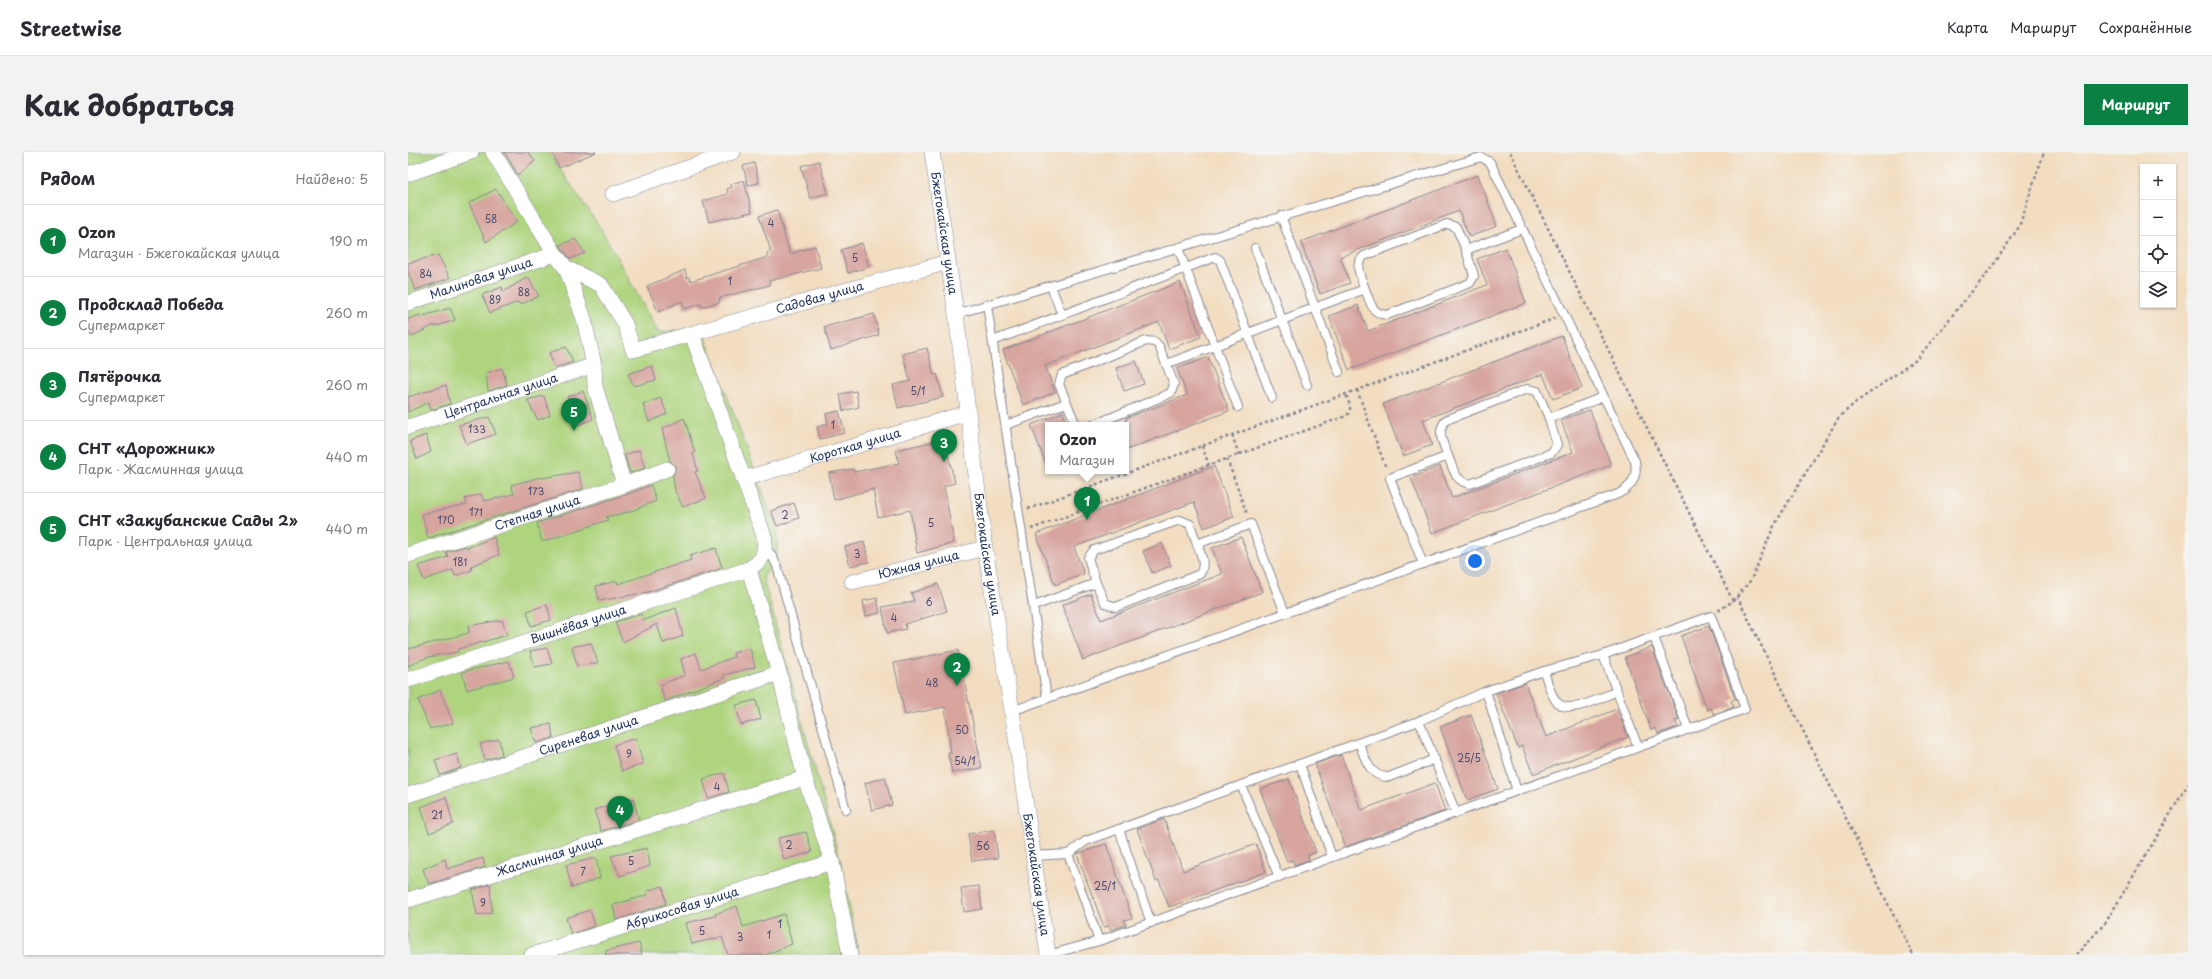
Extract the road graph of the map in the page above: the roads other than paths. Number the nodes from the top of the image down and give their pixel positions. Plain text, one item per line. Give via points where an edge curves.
1 (471, 152) edge
2 (493, 152) edge
3 (733, 152) edge
4 (932, 152) edge
5 (1484, 155) edge
6 (408, 174) edge
7 (613, 194) dead end
8 (1281, 216) junction
9 (1522, 229) junction
10 (1178, 248) junction
11 (1255, 248) dead end
12 (1466, 250) junction
13 (555, 254) junction
14 (948, 262) junction
15 (566, 268) junction
16 (1185, 268) junction
17 (1051, 286) junction
18 (1365, 289) junction
19 (408, 303) edge
20 (987, 305) junction
21 (1315, 308) junction
22 (956, 314) junction
23 (1062, 314) junction
24 (1282, 320) junction
25 (1248, 333) junction
26 (692, 334) junction
27 (993, 341) junction
28 (1215, 346) junction
29 (1166, 364) junction
30 (594, 365) junction
31 (1339, 372) dead end
32 (1307, 385) dead end
33 (1604, 397) junction
34 (1272, 398) dead end
35 (1066, 403) junction
36 (1238, 407) dead end
37 (967, 414) junction
38 (1549, 418) junction
39 (1075, 422) edge
40 (1100, 422) edge
41 (1006, 426) junction
42 (408, 427) edge
43 (1448, 456) junction
44 (666, 469) dead end
45 (743, 479) junction
46 (624, 485) junction
47 (1197, 544) junction
48 (985, 548) junction
49 (764, 549) junction
50 (408, 555) edge
51 (1423, 564) junction
52 (749, 569) junction
53 (852, 582) dead end
54 (1096, 583) junction
55 (1034, 606) junction
56 (1285, 614) junction
57 (1654, 637) junction
58 (1603, 655) junction
59 (1544, 671) junction
60 (774, 675) junction
61 (408, 680) edge
62 (1486, 691) junction
63 (1617, 691) junction
64 (1047, 698) junction
65 (1012, 711) junction
66 (1419, 721) junction
67 (1688, 729) junction
68 (1360, 743) junction
69 (1638, 747) junction
70 (1435, 759) junction
71 (1300, 764) junction
72 (805, 778) junction
73 (1241, 785) junction
74 (1517, 790) junction
75 (408, 795) edge
76 (846, 810) dead end
77 (1456, 813) junction
78 (1119, 829) junction
79 (1068, 854) junction
80 (1032, 856) junction
81 (1332, 858) junction
82 (832, 862) junction
83 (1278, 877) junction
84 (408, 900) edge
85 (1151, 923) junction
86 (1099, 941) junction
87 (532, 955) edge
88 (850, 955) edge
89 (1048, 955) edge

1 - 6 street
2 - 13 street
3 - 7 street
4 - 14 street, Бжегокайская улица
5 - 8 lane
5 - 9 lane via 1490,162
8 - 10 lane
8 - 21 lane
9 - 12 lane
9 - 33 lane
10 - 16 lane
10 - 17 lane
11 - 24 lane
12 - 18 lane via 1456,227 1448,224 1364,256 1360,260 1358,270
12 - 18 lane via 1474,276 1470,284 1387,315 1381,315 1373,310
13 - 15 street
13 - 19 street, Малиновая улица
14 - 22 street, Бжегокайская улица
14 - 26 street, Садовая улица
15 - 26 street via 601,285 625,324 633,350
15 - 30 street via 584,319
16 - 23 lane
16 - 25 lane via 1212,257 1220,260
16 - 28 lane
17 - 20 lane
17 - 23 lane
18 - 21 lane
20 - 22 lane
20 - 27 lane
21 - 24 lane
21 - 31 lane
22 - 37 street, Бжегокайская улица
23 - 27 lane
24 - 25 lane
24 - 32 lane
25 - 28 lane
25 - 34 lane
26 - 45 street
27 - 41 lane
28 - 29 lane
28 - 36 lane
29 - 35 lane via 1159,346 1155,342 1146,341 1062,375 1059,384
29 - 40 lane via 1174,384 1171,393
30 - 42 street, Центральная улица
30 - 46 street via 595,386
33 - 38 lane
33 - 51 lane via 1635,461 1636,475 1627,489
35 - 39 lane
35 - 41 lane
37 - 45 street, Короткая улица
37 - 48 street, Бжегокайская улица
38 - 43 lane via 1557,445 1555,450 1470,484 1460,481 1456,476
38 - 43 lane via 1540,396 1532,389 1527,389 1446,420 1440,429
41 - 55 lane
43 - 51 lane via 1390,478
44 - 46 street, Степная улица
45 - 49 street via 765,539
46 - 50 street, Степная улица
47 - 54 lane via 1203,559 1200,574 1116,607 1105,603
47 - 54 lane via 1190,524 1180,520 1102,548 1090,554 1088,558
47 - 56 lane via 1251,524
48 - 53 street, Южная улица
48 - 65 street, Бжегокайская улица
49 - 52 street via 764,556 759,563
49 - 76 lane via 771,554 777,566
51 - 56 lane
52 - 60 street
52 - 61 street, Вишнёвая улица
54 - 55 lane
55 - 64 lane
56 - 64 lane
57 - 58 lane
57 - 67 lane
57 - 67 lane via 1712,616 1745,709
58 - 59 lane
58 - 63 lane
59 - 62 lane
59 - 63 lane via 1555,699 1566,708
60 - 72 street
60 - 75 street, Сиреневая улица
62 - 66 lane
62 - 74 lane
63 - 69 lane
64 - 65 lane
65 - 80 street, Бжегокайская улица
66 - 68 lane
66 - 70 lane
67 - 69 lane
68 - 70 lane via 1369,768 1382,777 1389,777
68 - 71 lane
69 - 74 lane
70 - 77 lane
71 - 73 lane
71 - 81 lane
72 - 82 street
72 - 84 street, Жасминная улица
73 - 78 lane
73 - 83 lane
74 - 77 lane
77 - 81 lane
78 - 79 lane via 1086,841
78 - 85 lane
79 - 80 lane
79 - 86 lane
80 - 89 street, Бжегокайская улица
81 - 83 lane
82 - 87 street, Абрикосовая улица
82 - 88 street
83 - 85 lane
85 - 86 lane
86 - 89 lane

